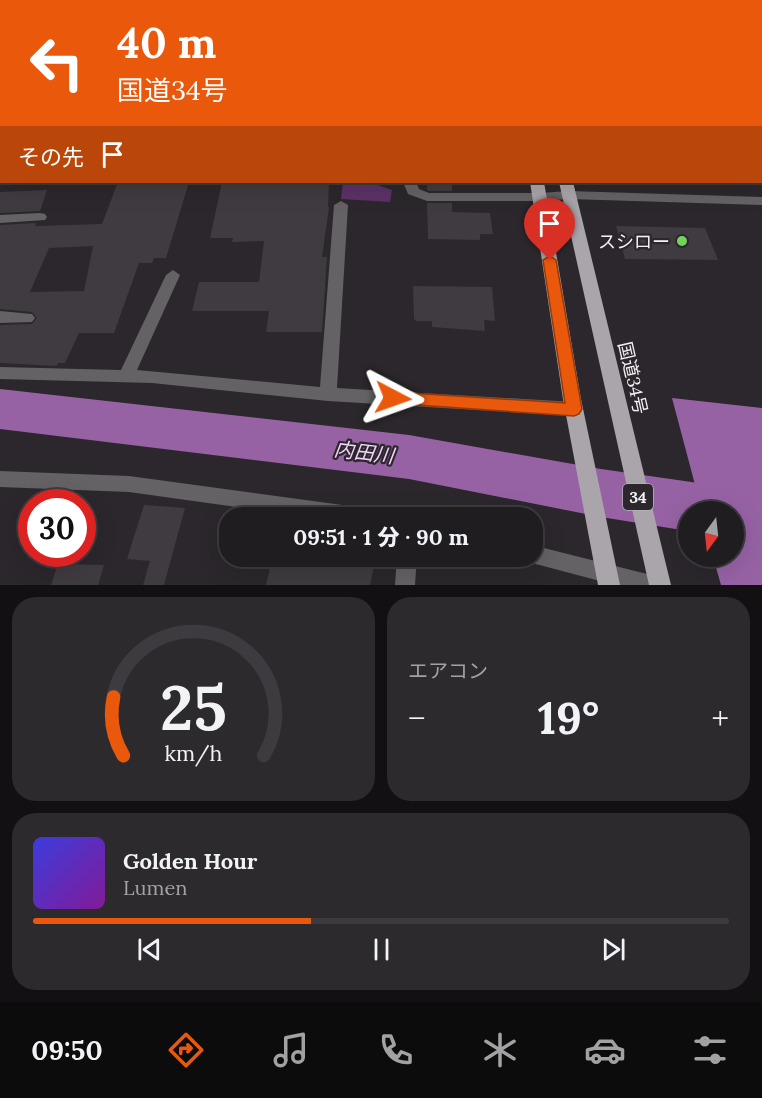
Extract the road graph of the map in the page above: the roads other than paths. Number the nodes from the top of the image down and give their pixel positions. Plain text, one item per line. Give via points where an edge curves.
1 (409, 183) edge
2 (567, 188) edge
3 (538, 189) edge
4 (762, 201) edge
5 (341, 205) dead end
6 (40, 217) dead end
7 (0, 219) edge
8 (173, 275) dead end
9 (0, 317) edge
10 (27, 318) dead end
11 (0, 373) edge
12 (126, 376) junction
13 (328, 394) junction
14 (574, 409) junction
15 (0, 479) edge
16 (298, 507) edge
17 (543, 558) edge
18 (406, 567) edge
19 (607, 578) edge
20 (405, 585) edge
21 (651, 585) edge
22 (660, 585) edge

1 - 3 street via 413,191 427,197
2 - 3 street
2 - 4 street
2 - 22 highway, 国道34号 / 34
3 - 14 highway
5 - 13 street
6 - 7 street
8 - 12 street
9 - 10 street
11 - 12 street
12 - 13 street
13 - 14 street
14 - 19 highway
15 - 16 street via 129,484
17 - 19 street
18 - 20 street
19 - 21 street

